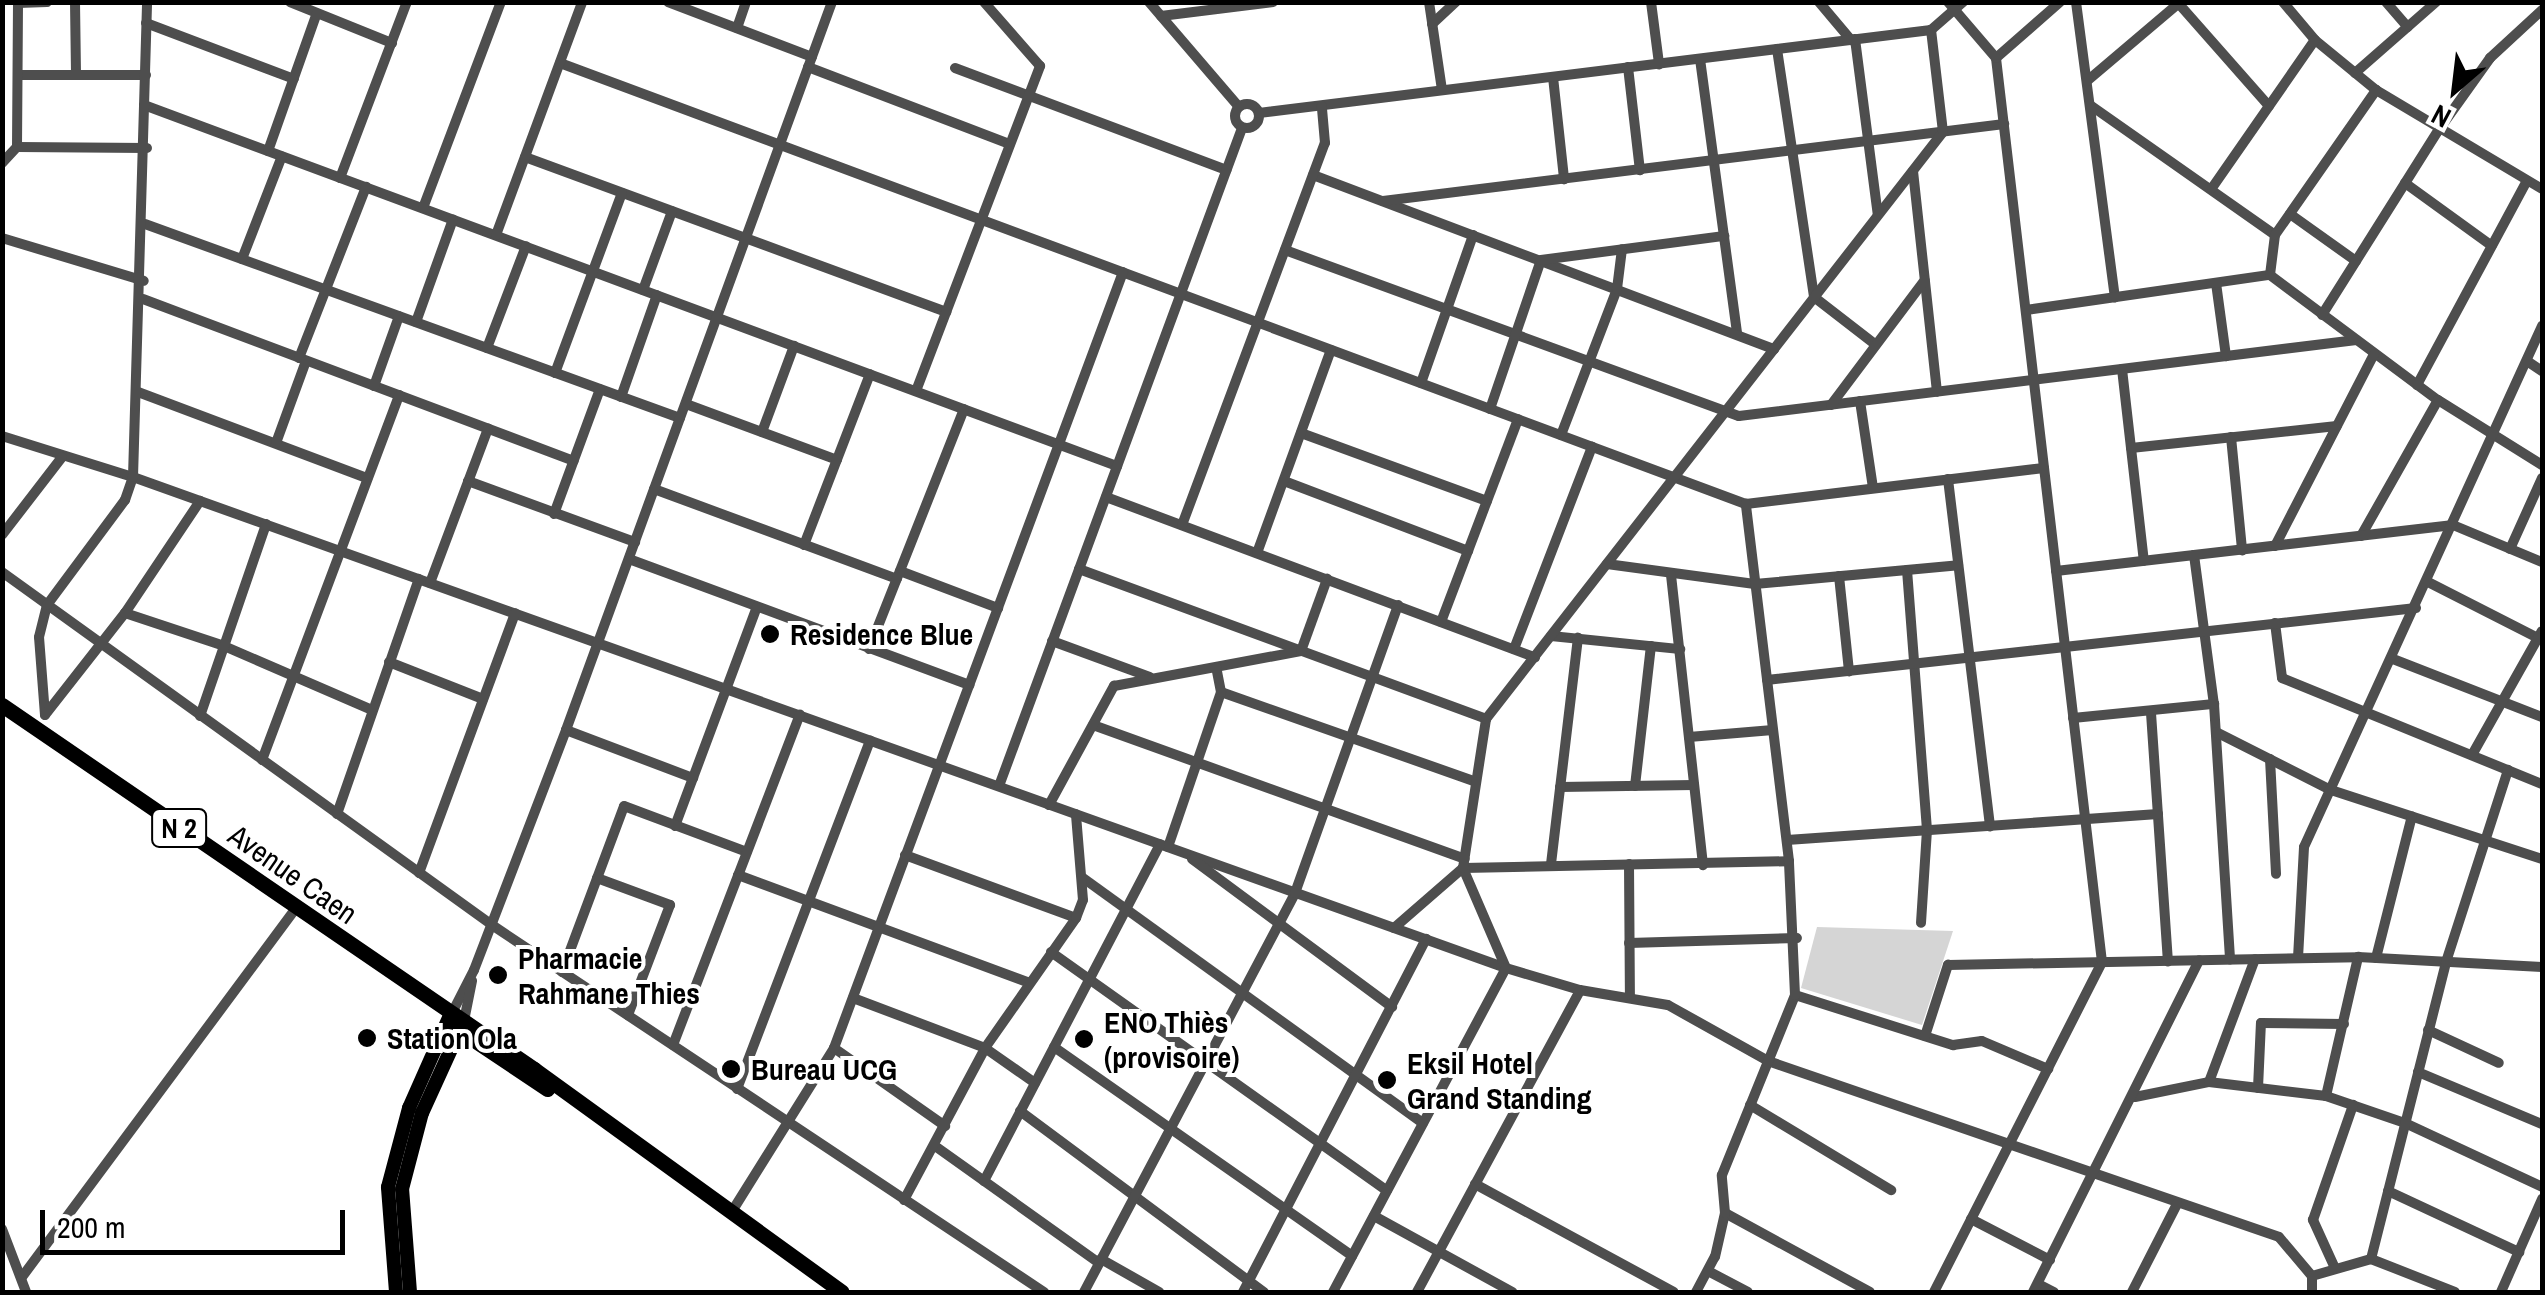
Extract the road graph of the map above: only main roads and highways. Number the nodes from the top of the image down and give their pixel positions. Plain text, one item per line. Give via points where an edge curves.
1 (2, 705) edge
2 (456, 1022) junction
3 (396, 1292) edge
4 (410, 1292) edge
5 (842, 1292) edge

1 - 2 highway, Avenue Caen / N 2 via 40,722
2 - 3 main road via 409,1108 388,1187
2 - 4 main road via 402,1189
2 - 5 highway, N 2

